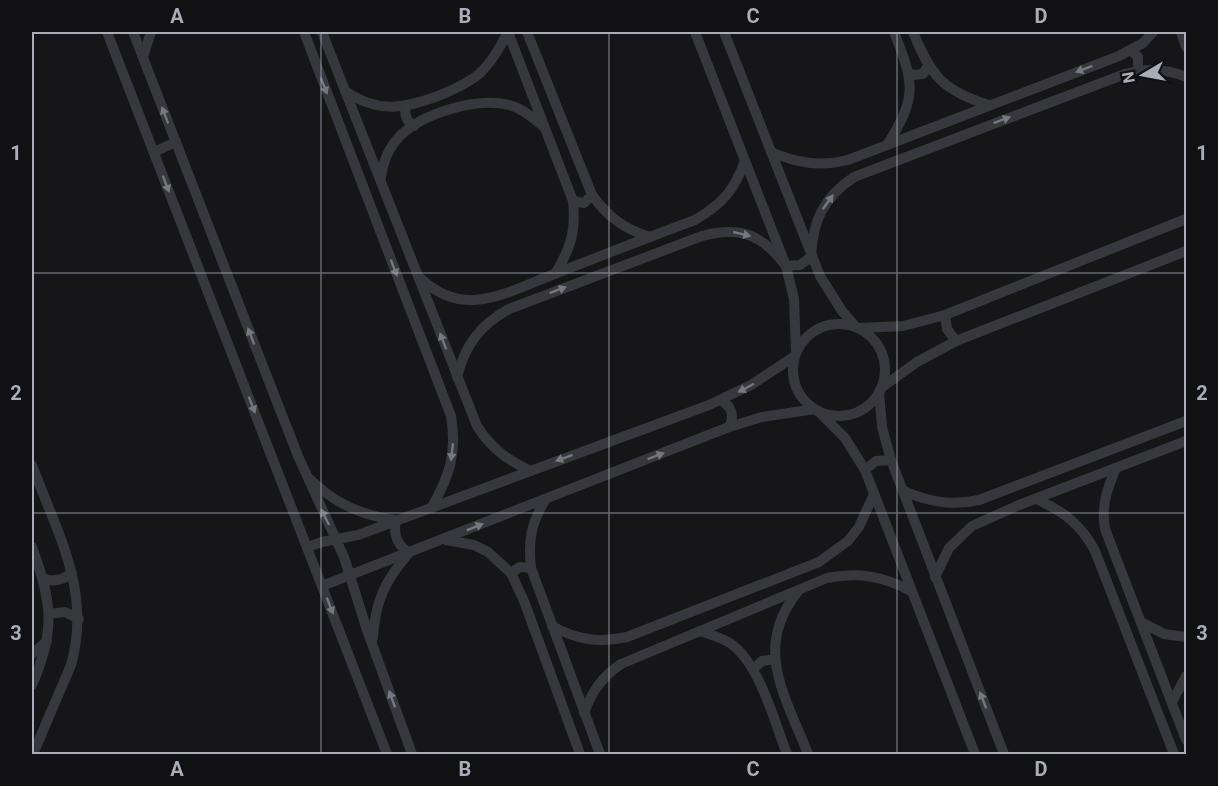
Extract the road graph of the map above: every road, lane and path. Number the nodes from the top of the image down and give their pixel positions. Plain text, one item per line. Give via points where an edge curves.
1 (107, 32) edge
2 (133, 32) edge
3 (151, 32) edge
4 (304, 32) edge
5 (322, 32) edge
6 (508, 32) edge
7 (527, 32) edge
8 (695, 32) edge
9 (724, 32) edge
10 (894, 32) edge
11 (913, 32) edge
12 (1153, 32) edge
13 (1180, 32) edge
14 (1186, 47) edge
15 (1131, 50) junction
16 (143, 57) junction
17 (928, 66) junction
18 (1138, 70) junction
19 (909, 73) junction
20 (1186, 78) edge
21 (464, 84) junction
22 (345, 91) junction
23 (472, 104) junction
24 (989, 105) junction
25 (406, 106) junction
26 (414, 126) junction
27 (546, 129) junction
28 (176, 142) junction
29 (887, 145) junction
30 (154, 152) junction
31 (771, 152) junction
32 (848, 160) junction
33 (745, 161) junction
34 (854, 177) junction
35 (380, 181) junction
36 (592, 195) junction
37 (573, 201) junction
38 (1186, 219) edge
39 (695, 220) junction
40 (702, 236) junction
41 (650, 237) junction
42 (1186, 251) edge
43 (811, 257) junction
44 (786, 266) junction
45 (555, 274) junction
46 (417, 275) junction
47 (521, 287) junction
48 (526, 302) junction
49 (945, 315) junction
50 (858, 327) junction
51 (956, 341) junction
52 (796, 354) junction
53 (457, 378) junction
54 (880, 390) junction
55 (720, 400) junction
56 (469, 409) junction
57 (816, 410) junction
58 (451, 416) junction
59 (1186, 421) edge
60 (729, 427) junction
61 (1186, 441) edge
62 (891, 460) junction
63 (32, 465) edge
64 (1116, 468) junction
65 (865, 470) junction
66 (531, 471) junction
67 (306, 475) junction
68 (1011, 488) junction
69 (904, 491) junction
70 (874, 494) junction
71 (546, 499) junction
72 (1036, 499) junction
73 (1019, 505) junction
74 (432, 507) junction
75 (396, 520) junction
76 (336, 540) junction
77 (443, 540) junction
78 (1110, 544) junction
79 (32, 547) edge
80 (307, 547) junction
81 (1095, 551) junction
82 (409, 553) junction
83 (819, 561) junction
84 (531, 568) junction
85 (72, 573) junction
86 (511, 573) junction
87 (350, 575) junction
88 (935, 577) junction
89 (43, 578) junction
90 (827, 578) junction
91 (322, 586) junction
92 (800, 588) junction
93 (911, 591) junction
94 (49, 614) junction
95 (79, 619) junction
96 (1141, 622) junction
97 (552, 626) junction
98 (699, 631) junction
99 (627, 638) junction
100 (1186, 638) edge
101 (47, 640) junction
102 (372, 645) junction
103 (32, 654) edge
104 (634, 656) junction
105 (775, 659) junction
106 (753, 669) junction
107 (1186, 676) edge
108 (32, 685) edge
109 (1172, 702) junction
110 (584, 712) junction
111 (1186, 740) edge
112 (33, 754) edge
113 (387, 754) edge
114 (412, 754) edge
115 (580, 754) edge
116 (600, 754) edge
117 (787, 754) edge
118 (808, 754) edge
119 (975, 754) edge
120 (1004, 754) edge
121 (1173, 754) edge

1 - 30 street
2 - 16 street
3 - 16 street
4 -> 58 street
5 - 22 street
6 - 21 street via 490,63
6 - 27 street
7 - 36 street
8 - 33 street
9 - 31 street
10 - 19 street
11 - 17 street
12 - 15 street
13 - 14 street
15 - 18 street via 1138,57
15 -> 24 street
28 -> 16 street
17 - 19 street via 923,74
17 - 24 street via 960,95
18 - 20 street via 1166,70
34 -> 18 street
19 - 29 street via 908,102
21 - 23 street via 471,90
21 - 25 street
22 - 25 street via 373,105
22 - 35 street
23 - 26 street
23 - 27 street via 512,105
24 - 29 street
25 - 26 street via 405,115
26 - 35 street via 390,149
27 - 37 street
28 - 30 street
67 -> 28 street
29 - 32 street
30 -> 80 street
31 - 32 street via 819,165
31 - 43 street
32 - 34 street via 846,171
33 - 39 street via 726,197
33 - 44 street
43 -> 34 street via 822,208
35 - 46 street
36 - 37 street via 584,203
36 - 41 street via 616,222
37 - 45 street via 572,239
38 - 49 street
39 - 40 street via 701,225
39 - 41 street
40 -> 44 street via 720,231 758,238
48 -> 40 street
41 - 45 street
42 - 51 street
43 - 44 street via 800,265
43 - 50 street via 830,294
44 - 52 street via 794,299
45 - 47 street
46 - 47 street via 441,294 464,299 487,298
53 -> 46 street
47 - 48 street via 520,296
48 - 53 street via 493,318 480,330 468,344
49 - 50 street via 903,326
49 - 51 street via 947,329
50 - 52 street via 821,327 802,341
50 - 54 street via 877,343 882,353 885,365
51 - 54 street via 917,362
52 -> 55 street via 767,376
52 - 57 street via 793,368 798,391
53 - 56 street
54 - 57 street via 872,402 852,414 829,415
54 - 62 street via 882,427
55 - 60 street via 731,411
55 -> 66 street
56 - 58 street via 459,417
56 - 66 street via 499,453
57 - 60 street via 762,417
57 - 65 street via 845,438
58 -> 74 street via 453,454
59 - 68 street
71 -> 60 street
61 - 64 street
62 - 65 street via 876,461
62 - 69 street
63 - 85 street
64 - 72 street
64 - 78 street via 1102,514
65 - 70 street
66 - 74 street
67 - 75 street via 320,490 355,511
76 -> 67 street
68 - 69 street via 965,503 933,502
68 - 73 street via 1011,499
69 - 88 street
70 - 83 street via 854,534
70 - 93 street
77 -> 71 street
71 - 84 street via 531,532
72 - 73 street
72 - 81 street via 1077,524
73 - 88 street via 960,536
74 - 75 street
75 - 76 street
75 - 82 street via 395,536
76 - 80 street
76 - 87 street
77 - 82 street
77 - 86 street via 459,541 488,552
78 - 81 street via 1101,543
78 - 96 street
79 - 89 street
80 - 91 street
81 - 121 street
82 - 87 street
82 - 102 street via 394,569 380,596
83 - 90 street via 826,566
83 - 99 street
84 - 86 street via 520,567
84 - 97 street
85 - 89 street via 57,581
85 - 95 street
86 - 115 street
87 - 91 street
87 - 102 street
120 -> 88 street
89 - 94 street
90 - 92 street
90 - 93 street via 861,574
91 -> 113 street
92 - 98 street
92 - 105 street via 779,621
93 - 119 street
94 - 95 street via 65,612
94 - 101 street
95 - 112 street via 71,665
96 - 100 street via 1164,634
96 - 109 street
97 - 99 street via 588,640
97 - 110 street
98 - 104 street
98 - 106 street via 730,644
99 - 104 street via 627,647
101 - 103 street
101 - 108 street
114 -> 102 street
104 - 110 street via 598,684
105 - 106 street via 762,661
105 - 118 street via 780,683
106 - 117 street
107 - 109 street
109 - 111 street
110 - 116 street

